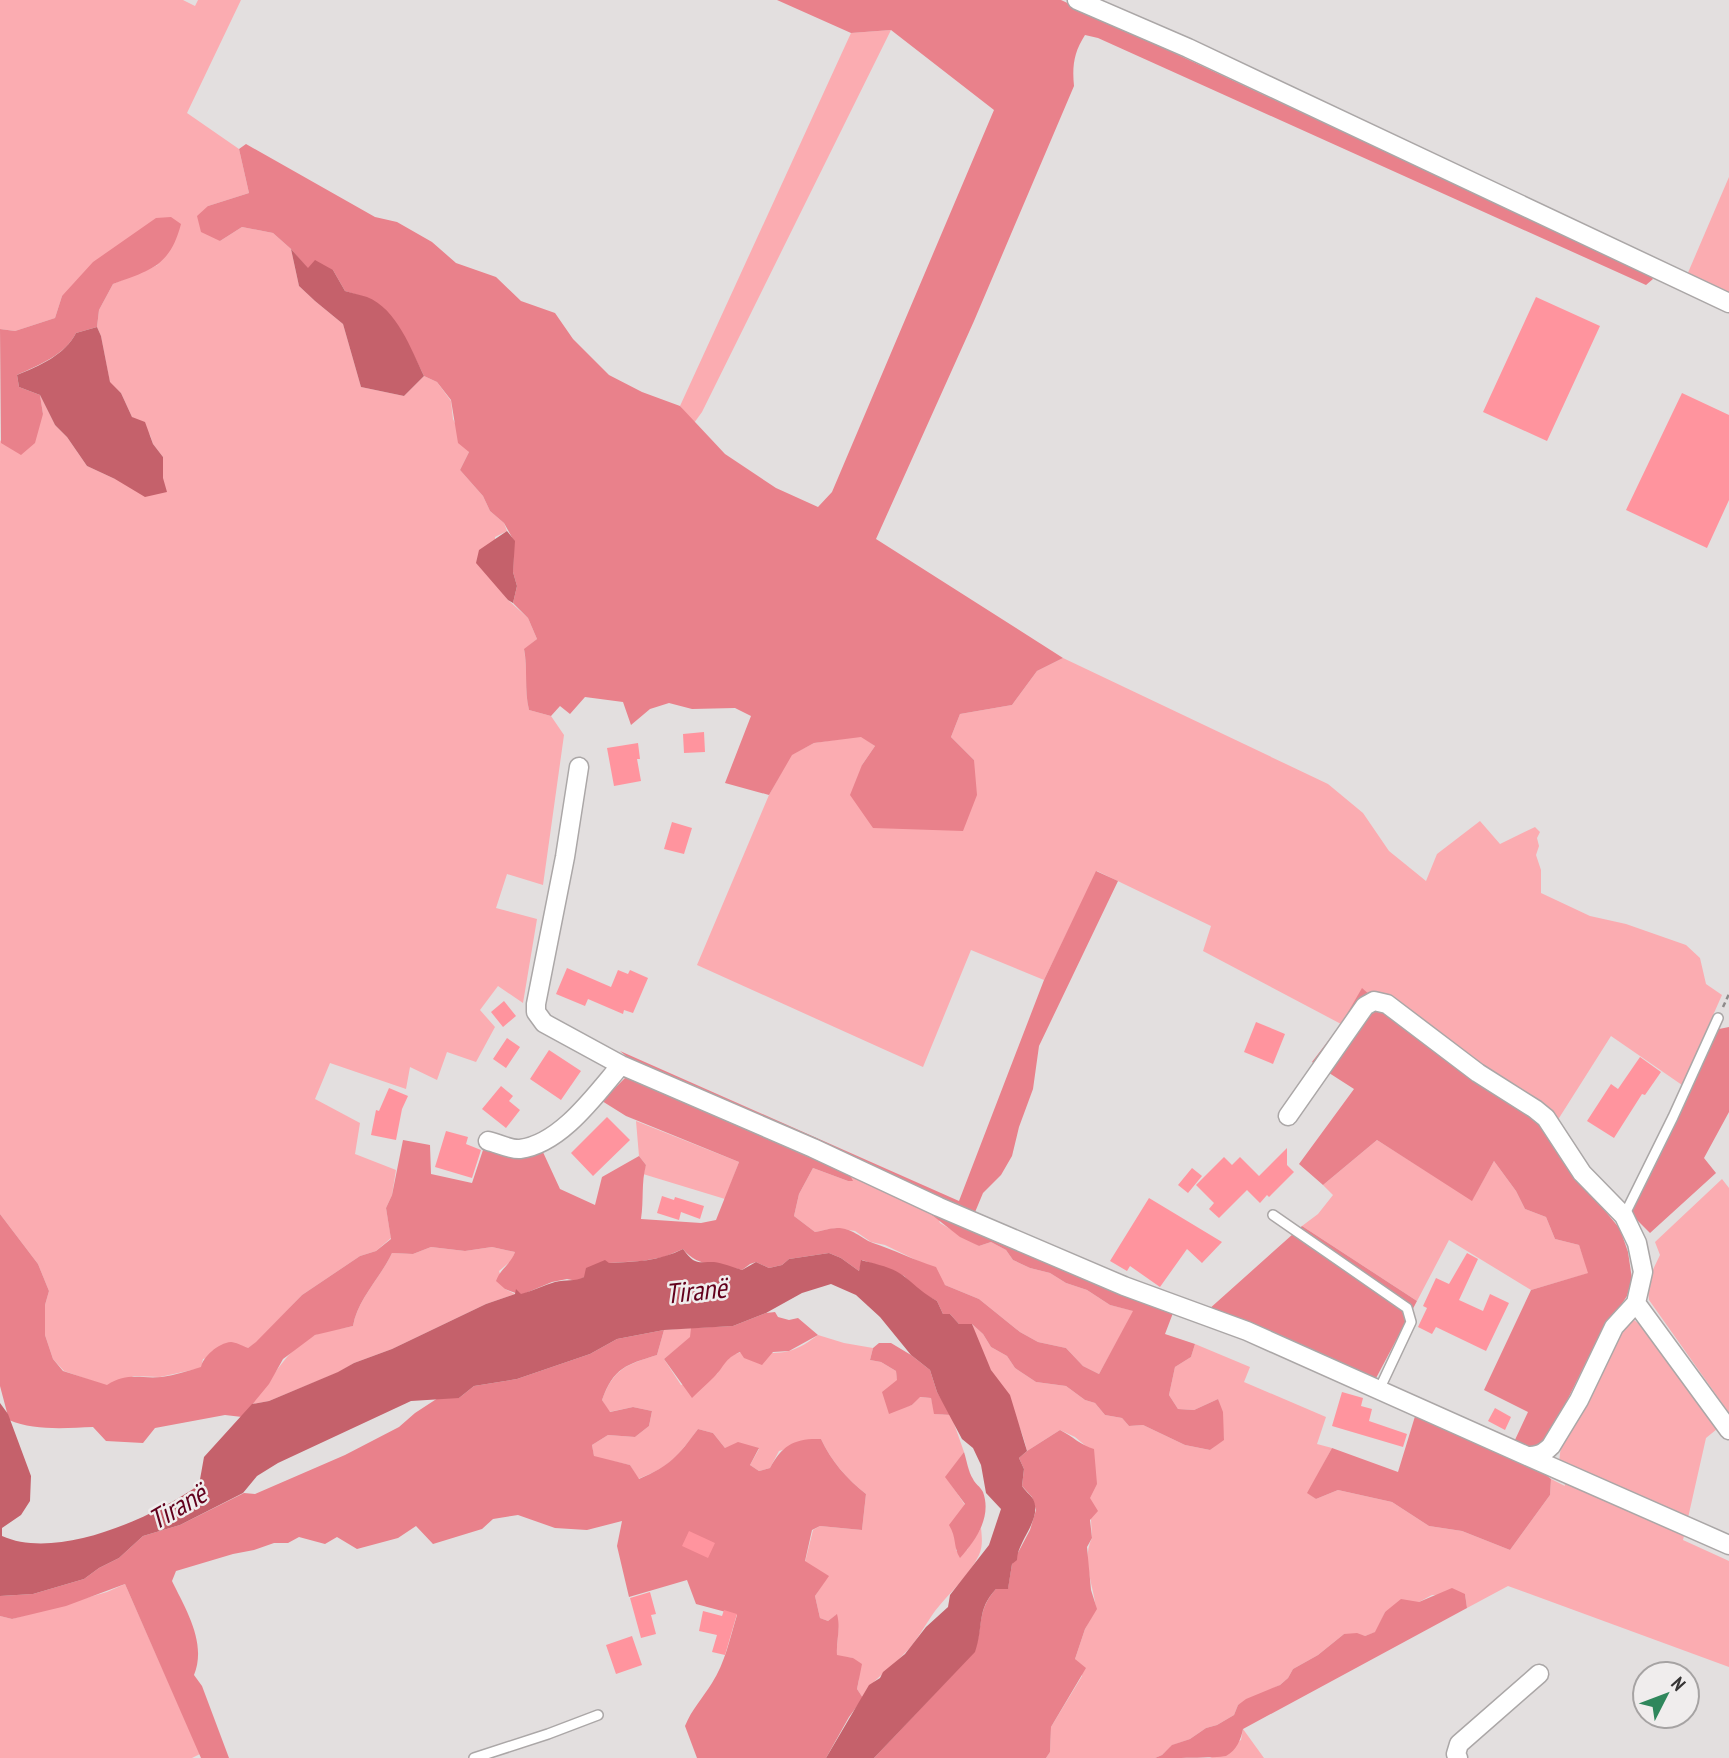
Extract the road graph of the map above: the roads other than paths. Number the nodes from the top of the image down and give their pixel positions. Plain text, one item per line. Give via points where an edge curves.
1 (1077, 0) edge
2 (1729, 303) edge
3 (579, 767) dead end
4 (1718, 1018) dead end
5 (621, 1065) junction
6 (1288, 1116) dead end
7 (488, 1141) dead end
8 (1273, 1215) dead end
9 (1624, 1216) junction
10 (1636, 1303) junction
11 (1379, 1390) junction
12 (1729, 1430) edge
13 (1527, 1456) junction
14 (1729, 1545) edge
15 (1539, 1674) dead end
16 (598, 1715) dead end
17 (474, 1758) edge
18 (1458, 1758) edge

1 - 2 street via 1200,53
3 - 5 street via 536,1012 544,1023
4 - 9 lane
5 - 7 street via 576,1117 545,1141 518,1150
5 - 11 street via 939,1207 1124,1286 1247,1331
6 - 9 street via 1365,1006 1374,1001 1387,1004 1478,1073 1535,1109 1555,1130 1582,1173
8 - 11 lane via 1407,1308 1411,1322
9 - 10 street via 1642,1260
10 - 12 street
10 - 13 street via 1614,1327 1551,1446 1538,1456
11 - 13 street
13 - 14 street
15 - 18 street via 1459,1744
16 - 17 lane

